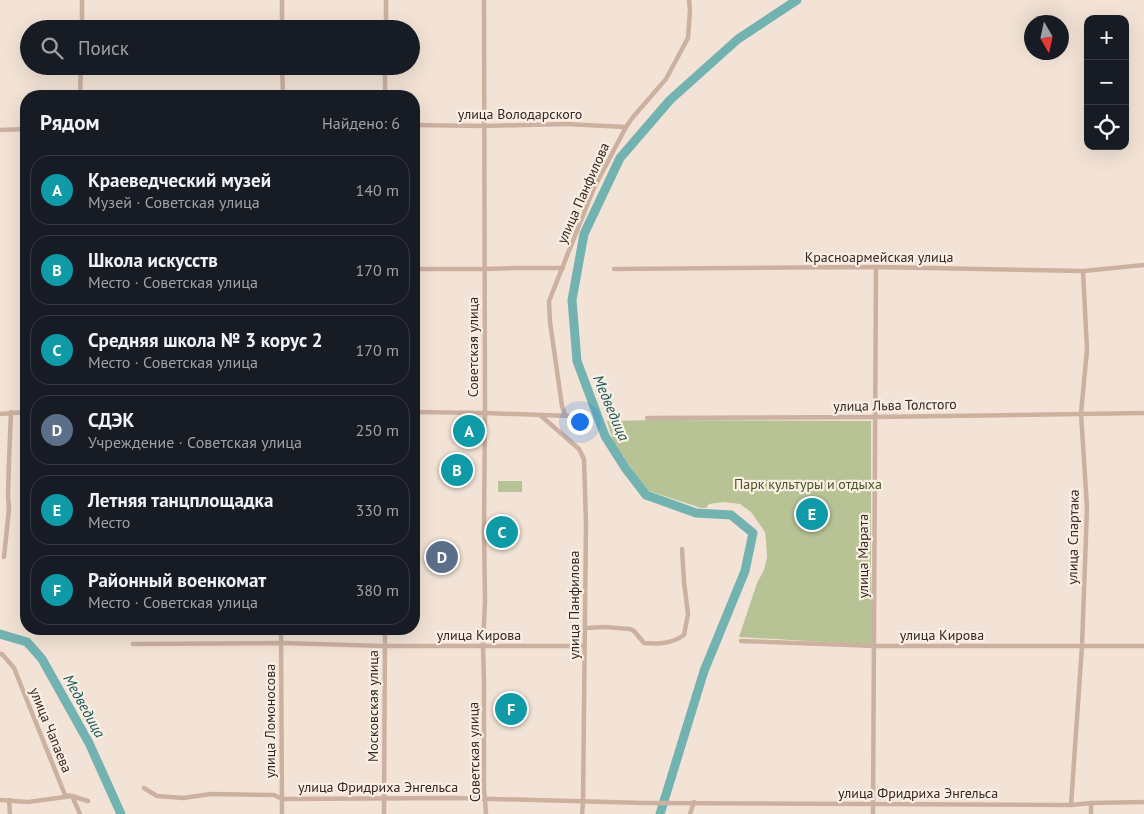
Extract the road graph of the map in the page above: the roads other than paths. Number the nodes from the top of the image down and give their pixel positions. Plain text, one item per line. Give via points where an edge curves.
1 (82, 0) edge
2 (282, 0) edge
3 (386, 0) edge
4 (484, 0) edge
5 (689, 0) edge
6 (82, 20) edge
7 (282, 20) edge
8 (386, 20) edge
9 (81, 75) edge
10 (282, 75) edge
11 (386, 75) edge
12 (80, 90) edge
13 (283, 90) edge
14 (385, 90) edge
15 (420, 125) edge
16 (484, 126) junction
17 (626, 127) junction
18 (20, 129) edge
19 (0, 130) edge
20 (1144, 265) edge
21 (563, 268) junction
22 (876, 268) junction
23 (420, 269) edge
24 (614, 269) dead end
25 (484, 270) junction
26 (1083, 270) junction
27 (11, 412) junction
28 (20, 412) edge
29 (420, 412) edge
30 (1144, 412) edge
31 (485, 413) junction
32 (1081, 413) junction
33 (0, 414) edge
34 (540, 415) junction
35 (876, 417) junction
36 (647, 418) dead end
37 (682, 549) dead end
38 (4, 557) dead end
39 (585, 628) junction
40 (281, 635) edge
41 (385, 635) edge
42 (740, 641) dead end
43 (281, 643) junction
44 (133, 644) dead end
45 (385, 646) junction
46 (483, 646) junction
47 (585, 646) junction
48 (875, 646) junction
49 (1082, 646) junction
50 (1144, 646) edge
51 (0, 654) edge
52 (144, 788) dead end
53 (72, 796) junction
54 (282, 798) junction
55 (384, 799) junction
56 (485, 799) junction
57 (0, 800) edge
58 (9, 800) junction
59 (88, 801) dead end
60 (583, 802) junction
61 (1144, 802) edge
62 (693, 803) junction
63 (1091, 803) junction
64 (872, 804) junction
65 (1071, 804) junction
66 (10, 814) edge
67 (80, 814) edge
68 (282, 814) edge
69 (384, 814) edge
70 (486, 814) edge
71 (582, 814) edge
72 (690, 814) edge
73 (873, 814) edge
74 (1092, 814) edge

1 - 6 street
2 - 7 street
3 - 8 street
4 - 16 street, Советская улица
5 - 17 street, улица Панфилова via 688,38 666,79
9 - 12 street
10 - 13 street
11 - 14 street
15 - 16 street, улица Володарского
16 - 17 street, улица Володарского via 565,124
16 - 25 street, Советская улица
17 - 21 street, улица Панфилова via 594,188
18 - 19 street
20 - 26 street, Красноармейская улица
21 - 25 street
21 - 34 street, улица Панфилова via 549,301 562,406 567,416
22 - 24 street, Красноармейская улица
22 - 26 street, Красноармейская улица
22 - 35 street, улица Марата
23 - 25 street
25 - 31 street, Советская улица
26 - 32 street, улица Спартака via 1087,350
27 - 28 street
27 - 33 street
27 - 38 street via 9,508
29 - 31 street
30 - 32 street, улица Льва Толстого
31 - 34 street
31 - 46 street, Советская улица
32 - 35 street, улица Льва Толстого
32 - 49 street, улица Спартака via 1087,508
34 - 39 street, улица Панфилова via 579,450 584,459
35 - 36 street, улица Льва Толстого
35 - 48 street, улица Марата
37 - 39 street via 688,614 684,635 675,641 657,644 644,643 630,629
39 - 47 street, улица Панфилова
40 - 43 street, улица Ломоносова
41 - 45 street, Московская улица
42 - 48 street, улица Кирова
43 - 44 street, улица Кирова
43 - 45 street, улица Кирова
43 - 54 street, улица Ломоносова
45 - 46 street, улица Кирова
45 - 55 street, Московская улица
46 - 47 street, улица Кирова
46 - 56 street, Советская улица
47 - 60 street, улица Панфилова
48 - 49 street, улица Кирова
48 - 64 street, улица Марата
49 - 50 street, улица Кирова
49 - 65 street, улица Спартака
51 - 53 street, улица Чапаева via 14,668 65,795
52 - 54 street, улица Фридриха Энгельса via 157,796 183,798 211,794
53 - 58 street via 28,802
53 - 59 street
53 - 67 street, улица Чапаева
54 - 55 street, улица Фридриха Энгельса
54 - 68 street, улица Ломоносова
55 - 56 street, улица Фридриха Энгельса
55 - 69 street, Московская улица
56 - 60 street, улица Фридриха Энгельса
56 - 70 street, Советская улица
57 - 58 street
58 - 66 street
60 - 62 street, улица Фридриха Энгельса
60 - 71 street, улица Панфилова
61 - 63 street, улица Фридриха Энгельса
62 - 64 street, улица Фридриха Энгельса
62 - 72 street
63 - 65 street, улица Фридриха Энгельса
63 - 74 street
64 - 65 street, улица Фридриха Энгельса
64 - 73 street, улица Марата

